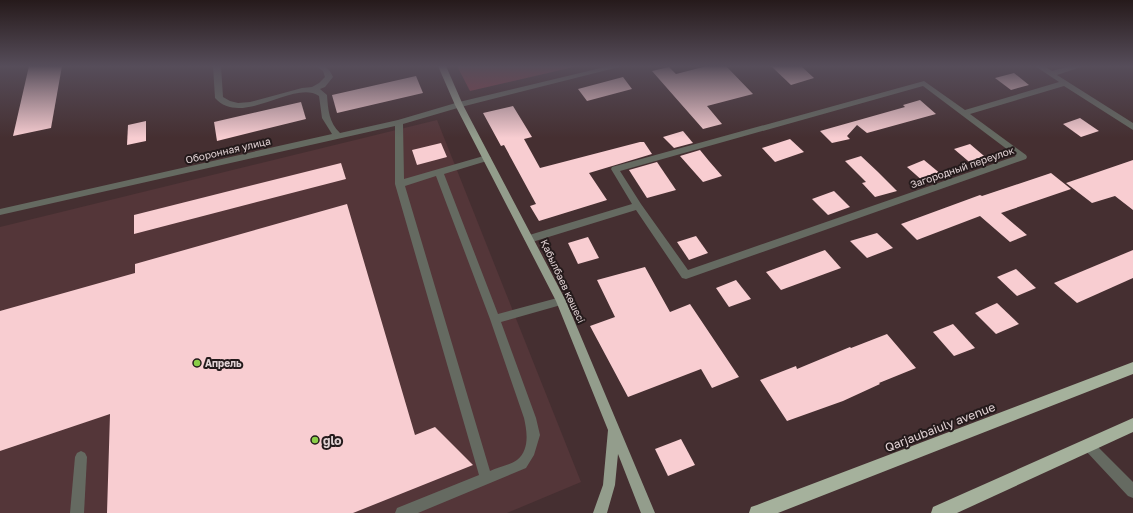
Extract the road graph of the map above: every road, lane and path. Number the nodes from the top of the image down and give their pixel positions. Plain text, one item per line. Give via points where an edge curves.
1 (218, 90) edge
2 (301, 90) edge
3 (315, 90) edge
4 (452, 90) edge
5 (521, 90) edge
6 (899, 90) edge
7 (933, 90) edge
8 (1041, 90) edge
9 (1075, 90) edge
10 (459, 105) junction
11 (964, 113) junction
12 (398, 122) junction
13 (1133, 127) edge
14 (339, 136) junction
15 (487, 158) junction
16 (439, 173) junction
17 (400, 184) junction
18 (638, 206) junction
19 (0, 212) edge
20 (529, 239) junction
21 (561, 301) junction
22 (495, 318) junction
23 (1133, 368) edge
24 (1133, 425) edge
25 (613, 428) junction
26 (1089, 446) junction
27 (81, 457) dead end
28 (486, 478) junction
29 (1133, 491) edge
30 (77, 513) edge
31 (402, 513) edge
32 (600, 513) edge
33 (648, 513) edge
34 (757, 513) edge
35 (939, 513) edge

1 - 2 street via 218,98 224,103 235,105 255,103
3 - 14 street via 323,95 329,129
4 - 10 main road, Қабылбаев көшесі
5 - 10 street, Оборонная улица
6 - 18 street, Загородный переулок via 615,169
7 - 11 street, Загородный переулок
8 - 11 street
9 - 13 street
10 - 12 street, Оборонная улица
10 - 15 main road, Қабылбаев көшесі
11 - 18 street, Загородный переулок via 1023,157 686,275
12 - 14 street, Оборонная улица
12 - 17 street
14 - 19 street, Оборонная улица
15 - 16 street
15 - 20 main road, Қабылбаев көшесі
16 - 17 street
16 - 22 street
17 - 28 street
18 - 20 street
20 - 21 main road, Қабылбаев көшесі
21 - 22 street
21 - 25 main road, Қабылбаев көшесі
22 - 28 street via 534,435 530,451 522,464
23 - 34 highway, Qarjaubaiuly avenue
24 - 26 highway
25 - 32 main road via 609,485
25 - 33 main road, Қабылбаев көшесі
26 - 29 street
26 - 35 highway
27 - 30 street
28 - 31 street

